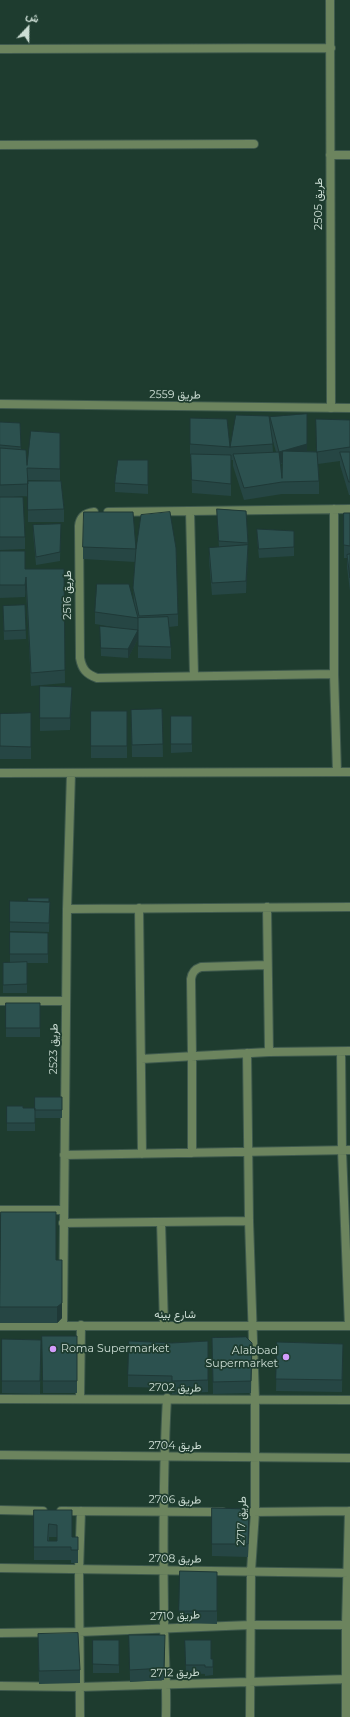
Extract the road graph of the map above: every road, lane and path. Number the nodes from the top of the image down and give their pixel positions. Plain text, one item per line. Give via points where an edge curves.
1 (330, 0) edge
2 (331, 48) junction
3 (0, 49) edge
4 (254, 144) dead end
5 (0, 145) edge
6 (330, 155) junction
7 (350, 155) edge
8 (0, 404) edge
9 (331, 408) junction
10 (350, 408) edge
11 (334, 509) junction
12 (350, 509) edge
13 (190, 511) junction
14 (334, 674) junction
15 (194, 676) junction
16 (337, 772) junction
17 (350, 772) edge
18 (71, 773) junction
19 (0, 774) edge
20 (266, 907) junction
21 (350, 907) edge
22 (138, 908) junction
23 (67, 909) junction
24 (266, 965) junction
25 (0, 1001) edge
26 (66, 1001) junction
27 (268, 1052) junction
28 (341, 1052) junction
29 (350, 1052) edge
30 (247, 1053) junction
31 (192, 1056) junction
32 (141, 1059) junction
33 (346, 1150) edge
34 (248, 1152) junction
35 (192, 1153) junction
36 (142, 1154) junction
37 (64, 1155) junction
38 (347, 1207) edge
39 (0, 1210) edge
40 (63, 1210) junction
41 (249, 1221) junction
42 (161, 1222) junction
43 (63, 1223) junction
44 (63, 1325) junction
45 (0, 1326) edge
46 (81, 1326) junction
47 (164, 1326) junction
48 (252, 1326) junction
49 (349, 1326) edge
50 (80, 1398) junction
51 (167, 1398) junction
52 (0, 1399) edge
53 (255, 1400) junction
54 (350, 1400) edge
55 (0, 1455) edge
56 (254, 1457) junction
57 (164, 1458) junction
58 (350, 1458) edge
59 (0, 1510) edge
60 (163, 1510) junction
61 (81, 1511) junction
62 (350, 1511) edge
63 (255, 1512) junction
64 (0, 1568) edge
65 (79, 1570) junction
66 (163, 1570) junction
67 (251, 1571) junction
68 (349, 1573) edge
69 (250, 1625) junction
70 (348, 1625) edge
71 (164, 1628) junction
72 (79, 1632) junction
73 (0, 1633) edge
74 (348, 1679) edge
75 (167, 1683) junction
76 (251, 1683) junction
77 (0, 1686) edge
78 (80, 1687) junction
79 (166, 1716) edge
80 (80, 1717) edge
81 (250, 1717) edge
82 (346, 1717) edge

1 - 2 street, طريق 2505
2 - 3 street
2 - 6 street, طريق 2505
4 - 5 street
6 - 7 street
6 - 9 street, طريق 2505
8 - 9 street, طريق 2559
9 - 10 street, طريق 2559
11 - 12 street, طريق 2516
11 - 13 street, طريق 2516
11 - 14 street
13 - 15 street
13 - 15 street, طريق 2516 via 90,512 80,520 80,658 82,667 88,674 97,678
14 - 15 street, طريق 2516
14 - 16 street
16 - 17 street
16 - 18 street
18 - 19 street
18 - 23 street, طريق 2523
20 - 21 street
20 - 22 street
20 - 24 street
22 - 23 street
22 - 32 street
23 - 26 street, طريق 2523
24 - 27 street
24 - 31 street via 206,966 192,973
25 - 26 street
26 - 37 street, طريق 2523
27 - 28 street
27 - 30 street
28 - 29 street
28 - 33 street
30 - 31 street
30 - 34 street, طريق 2717
31 - 32 street
31 - 35 street
32 - 36 street
33 - 34 street
33 - 38 street
34 - 35 street
34 - 41 street, طريق 2717
35 - 36 street
36 - 37 street
37 - 40 street, طريق 2523
38 - 49 street
39 - 40 street
40 - 43 street, طريق 2523
41 - 42 street
41 - 48 street, طريق 2717
42 - 43 street
42 - 47 street
43 - 44 street, طريق 2523
44 - 45 street, شارع بينه
44 - 46 street, شارع بينه
46 - 47 street, شارع بينه
46 - 50 street
47 - 48 street, شارع بينه
48 - 49 street, شارع بينه
48 - 53 street, طريق 2717
50 - 51 street, طريق 2702
50 - 52 street, طريق 2702
51 - 53 street, طريق 2702
51 - 57 street
53 - 54 street, طريق 2702
53 - 56 street, طريق 2717
55 - 57 street, طريق 2704
56 - 57 street, طريق 2704
56 - 58 street, طريق 2704
56 - 63 street, طريق 2717
57 - 60 street
59 - 61 street, طريق 2706
60 - 61 street, طريق 2706
60 - 63 street, طريق 2706
60 - 66 street
61 - 65 street
62 - 63 street, طريق 2706
62 - 68 street
63 - 67 street, طريق 2717
64 - 65 street, طريق 2708
65 - 66 street, طريق 2708
65 - 72 street
66 - 67 street, طريق 2708
66 - 71 street
67 - 68 street, طريق 2708
67 - 69 street, طريق 2717
68 - 70 street
69 - 70 street, طريق 2710
69 - 71 street, طريق 2710
69 - 76 street, طريق 2717
70 - 74 street
71 - 72 street, طريق 2710
71 - 75 street
72 - 73 street, طريق 2710
72 - 78 street
74 - 76 street, طريق 2712
74 - 82 street
75 - 76 street, طريق 2712
75 - 78 street, طريق 2712
75 - 79 street
76 - 81 street, طريق 2717
77 - 78 street, طريق 2712
78 - 80 street

